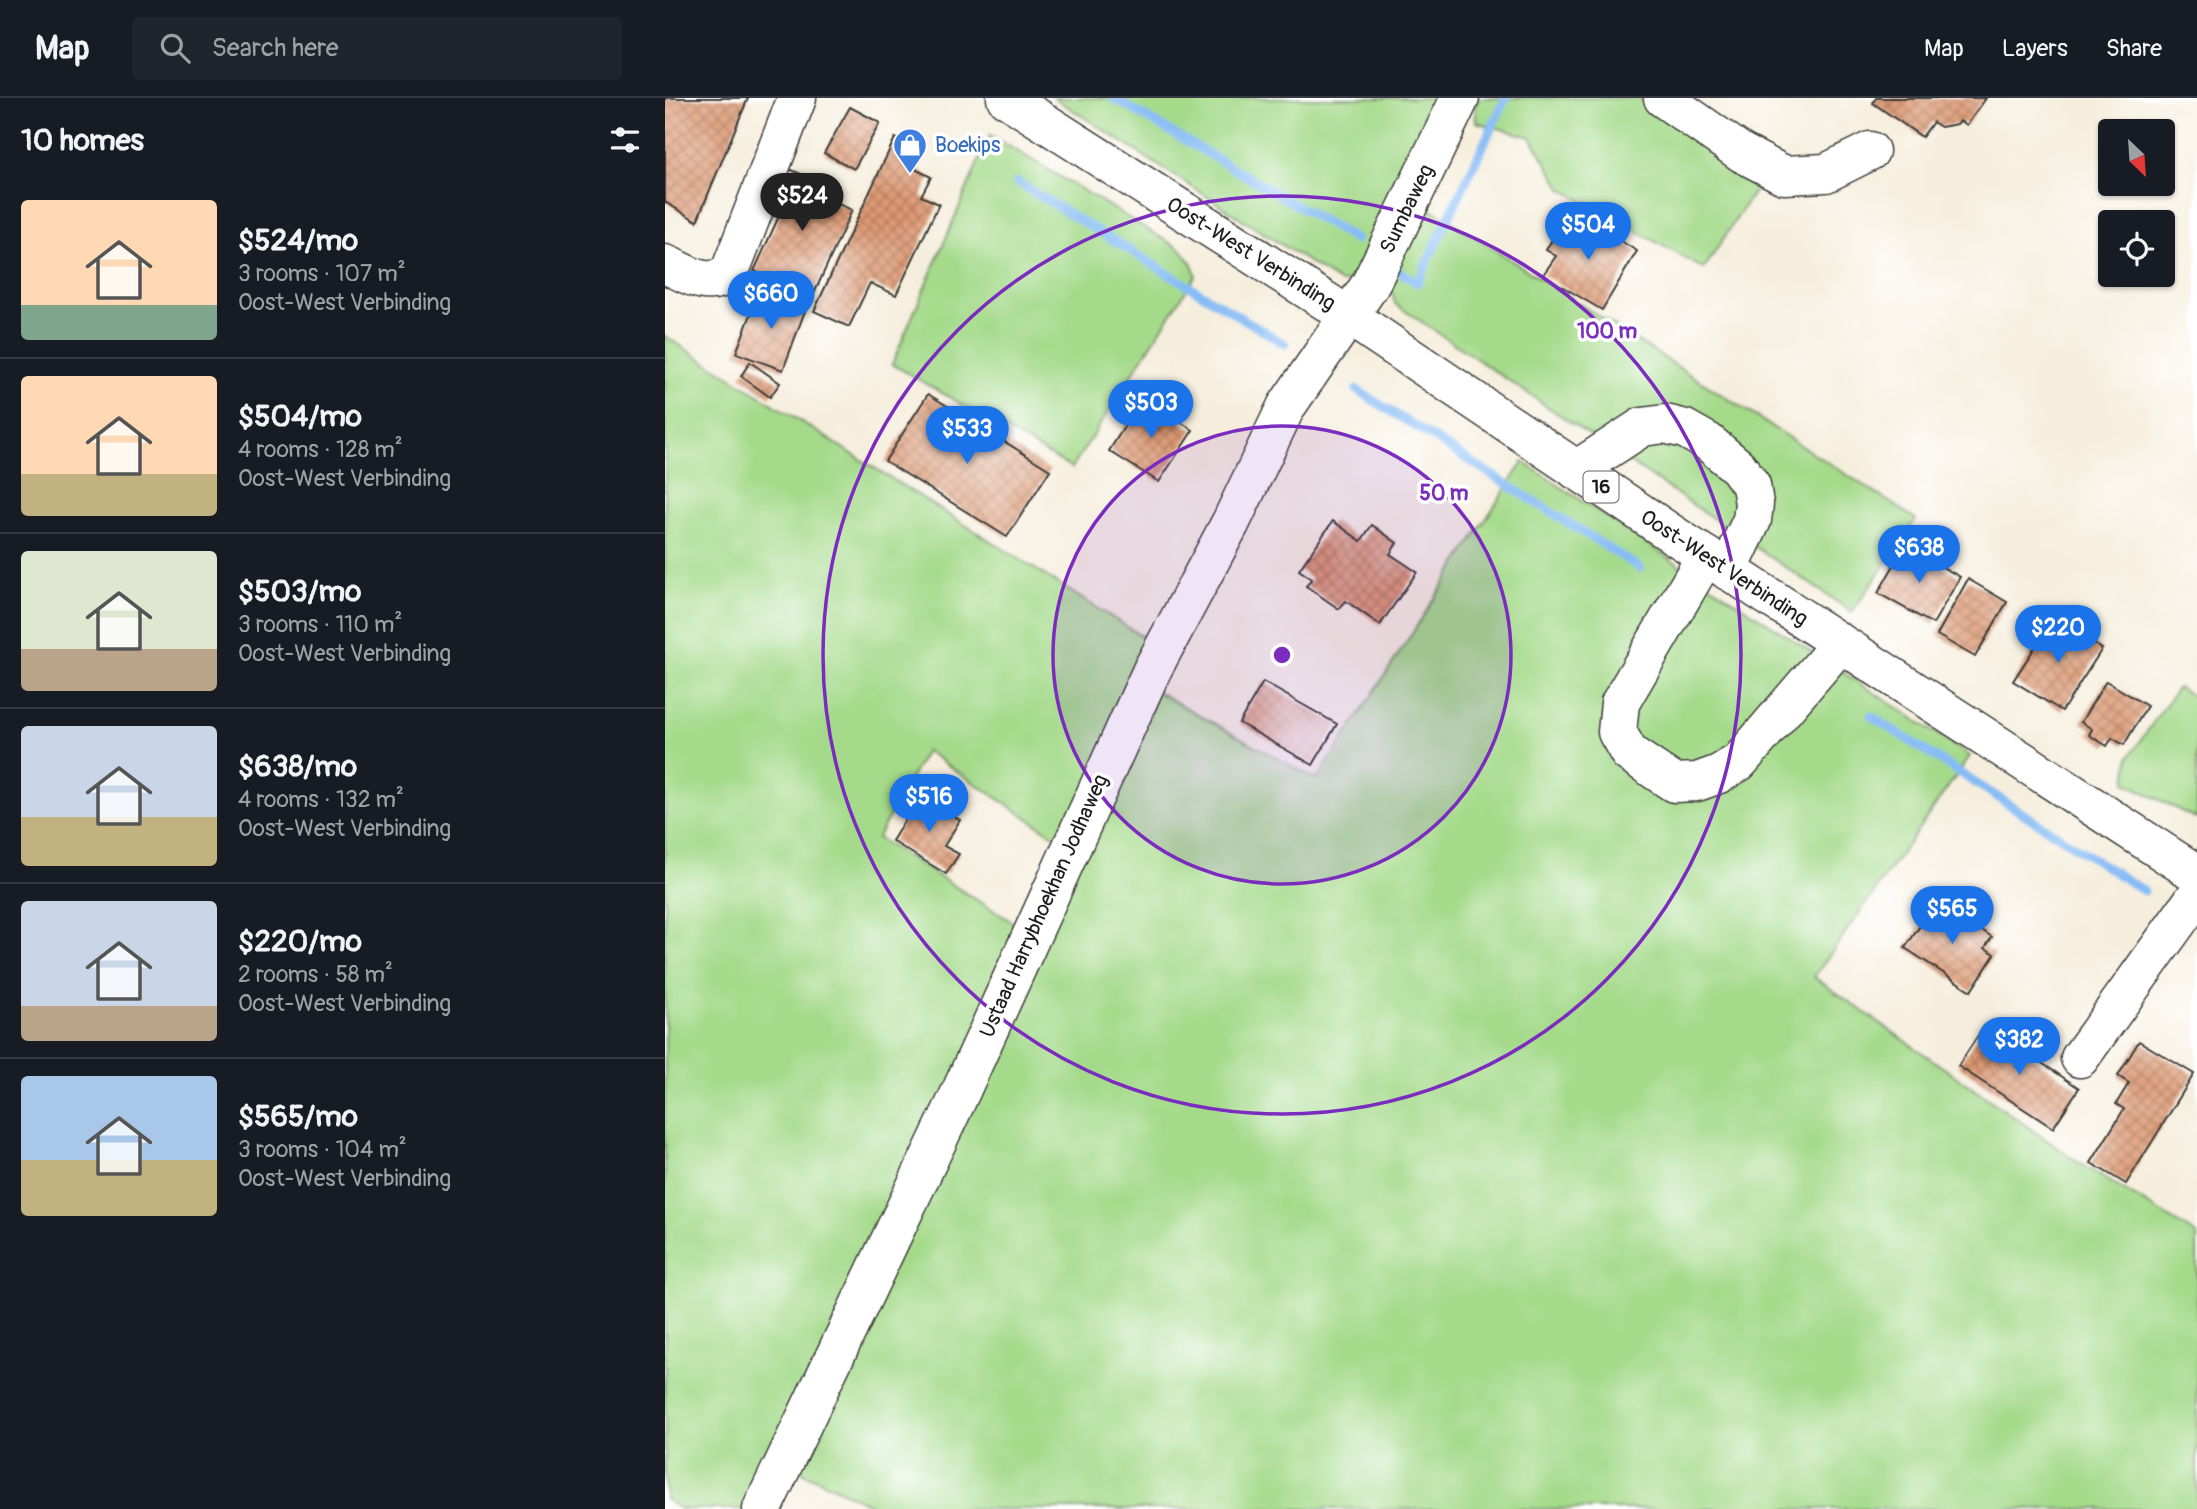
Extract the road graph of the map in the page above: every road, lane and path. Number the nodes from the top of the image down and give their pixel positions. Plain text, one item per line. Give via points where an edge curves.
1 (797, 98) edge
2 (1006, 98) edge
3 (1460, 98) edge
4 (1663, 98) edge
5 (1870, 151) dead end
6 (665, 264) edge
7 (1349, 316) junction
8 (1576, 470) junction
9 (1717, 564) junction
10 (1840, 644) junction
11 (2197, 874) edge
12 (2197, 895) edge
13 (2080, 1058) dead end
14 (762, 1509) edge

1 - 6 main road via 730,274 710,283
2 - 7 main road, Oost-West Verbinding / 16
3 - 7 main road, Sumbaweg via 1370,285
4 - 5 main road via 1742,153 1784,175 1826,173
7 - 8 main road, Oost-West Verbinding / 16
7 - 14 main road, Ustaad Harrybhoekhan Jodhaweg via 1286,407 1231,522 1151,670 956,1102
8 - 9 main road, Oost-West Verbinding / 16
8 - 9 main road via 1642,427 1665,424 1708,442 1738,467 1751,485 1754,504 1752,520
9 - 10 main road, Oost-West Verbinding / 16
9 - 10 main road via 1620,704 1617,732 1629,753 1674,783 1697,782 1739,762
10 - 11 main road, Oost-West Verbinding / 16
12 - 13 main road

